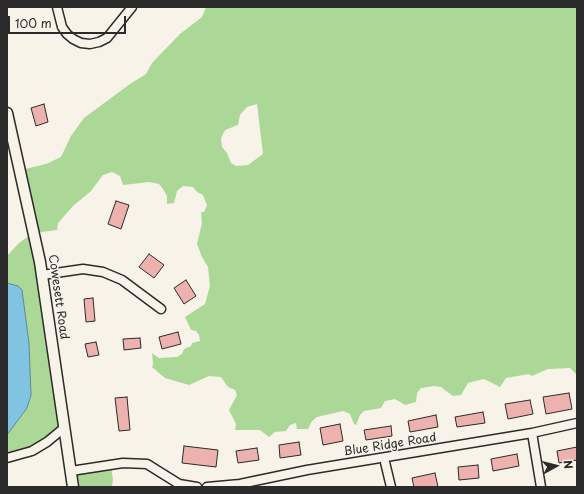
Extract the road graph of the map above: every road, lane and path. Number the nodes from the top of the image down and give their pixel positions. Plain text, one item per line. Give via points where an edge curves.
1 (58, 7) edge
2 (132, 7) edge
3 (7, 113) edge
4 (42, 275) junction
5 (161, 309) dead end
6 (577, 423) edge
7 (64, 428) junction
8 (532, 433) junction
9 (7, 458) edge
10 (384, 458) junction
11 (71, 471) junction
12 (240, 485) edge
13 (73, 487) edge
14 (197, 487) edge
15 (207, 487) edge
16 (391, 487) edge
17 (541, 487) edge

1 - 2 street via 62,27 67,34 81,43 90,44 108,38
3 - 4 main road, Cowesett Road
4 - 5 street via 83,269 103,272 122,280
4 - 7 main road, Cowesett Road
6 - 8 street, Blue Ridge Road
7 - 9 street via 32,451
7 - 11 main road, Cowesett Road
8 - 10 street, Blue Ridge Road
8 - 17 street
10 - 12 street, Blue Ridge Road via 307,470
10 - 16 street
11 - 13 main road, Cowesett Road
11 - 14 street via 123,463 148,464 179,484
12 - 15 street, Blue Ridge Road

